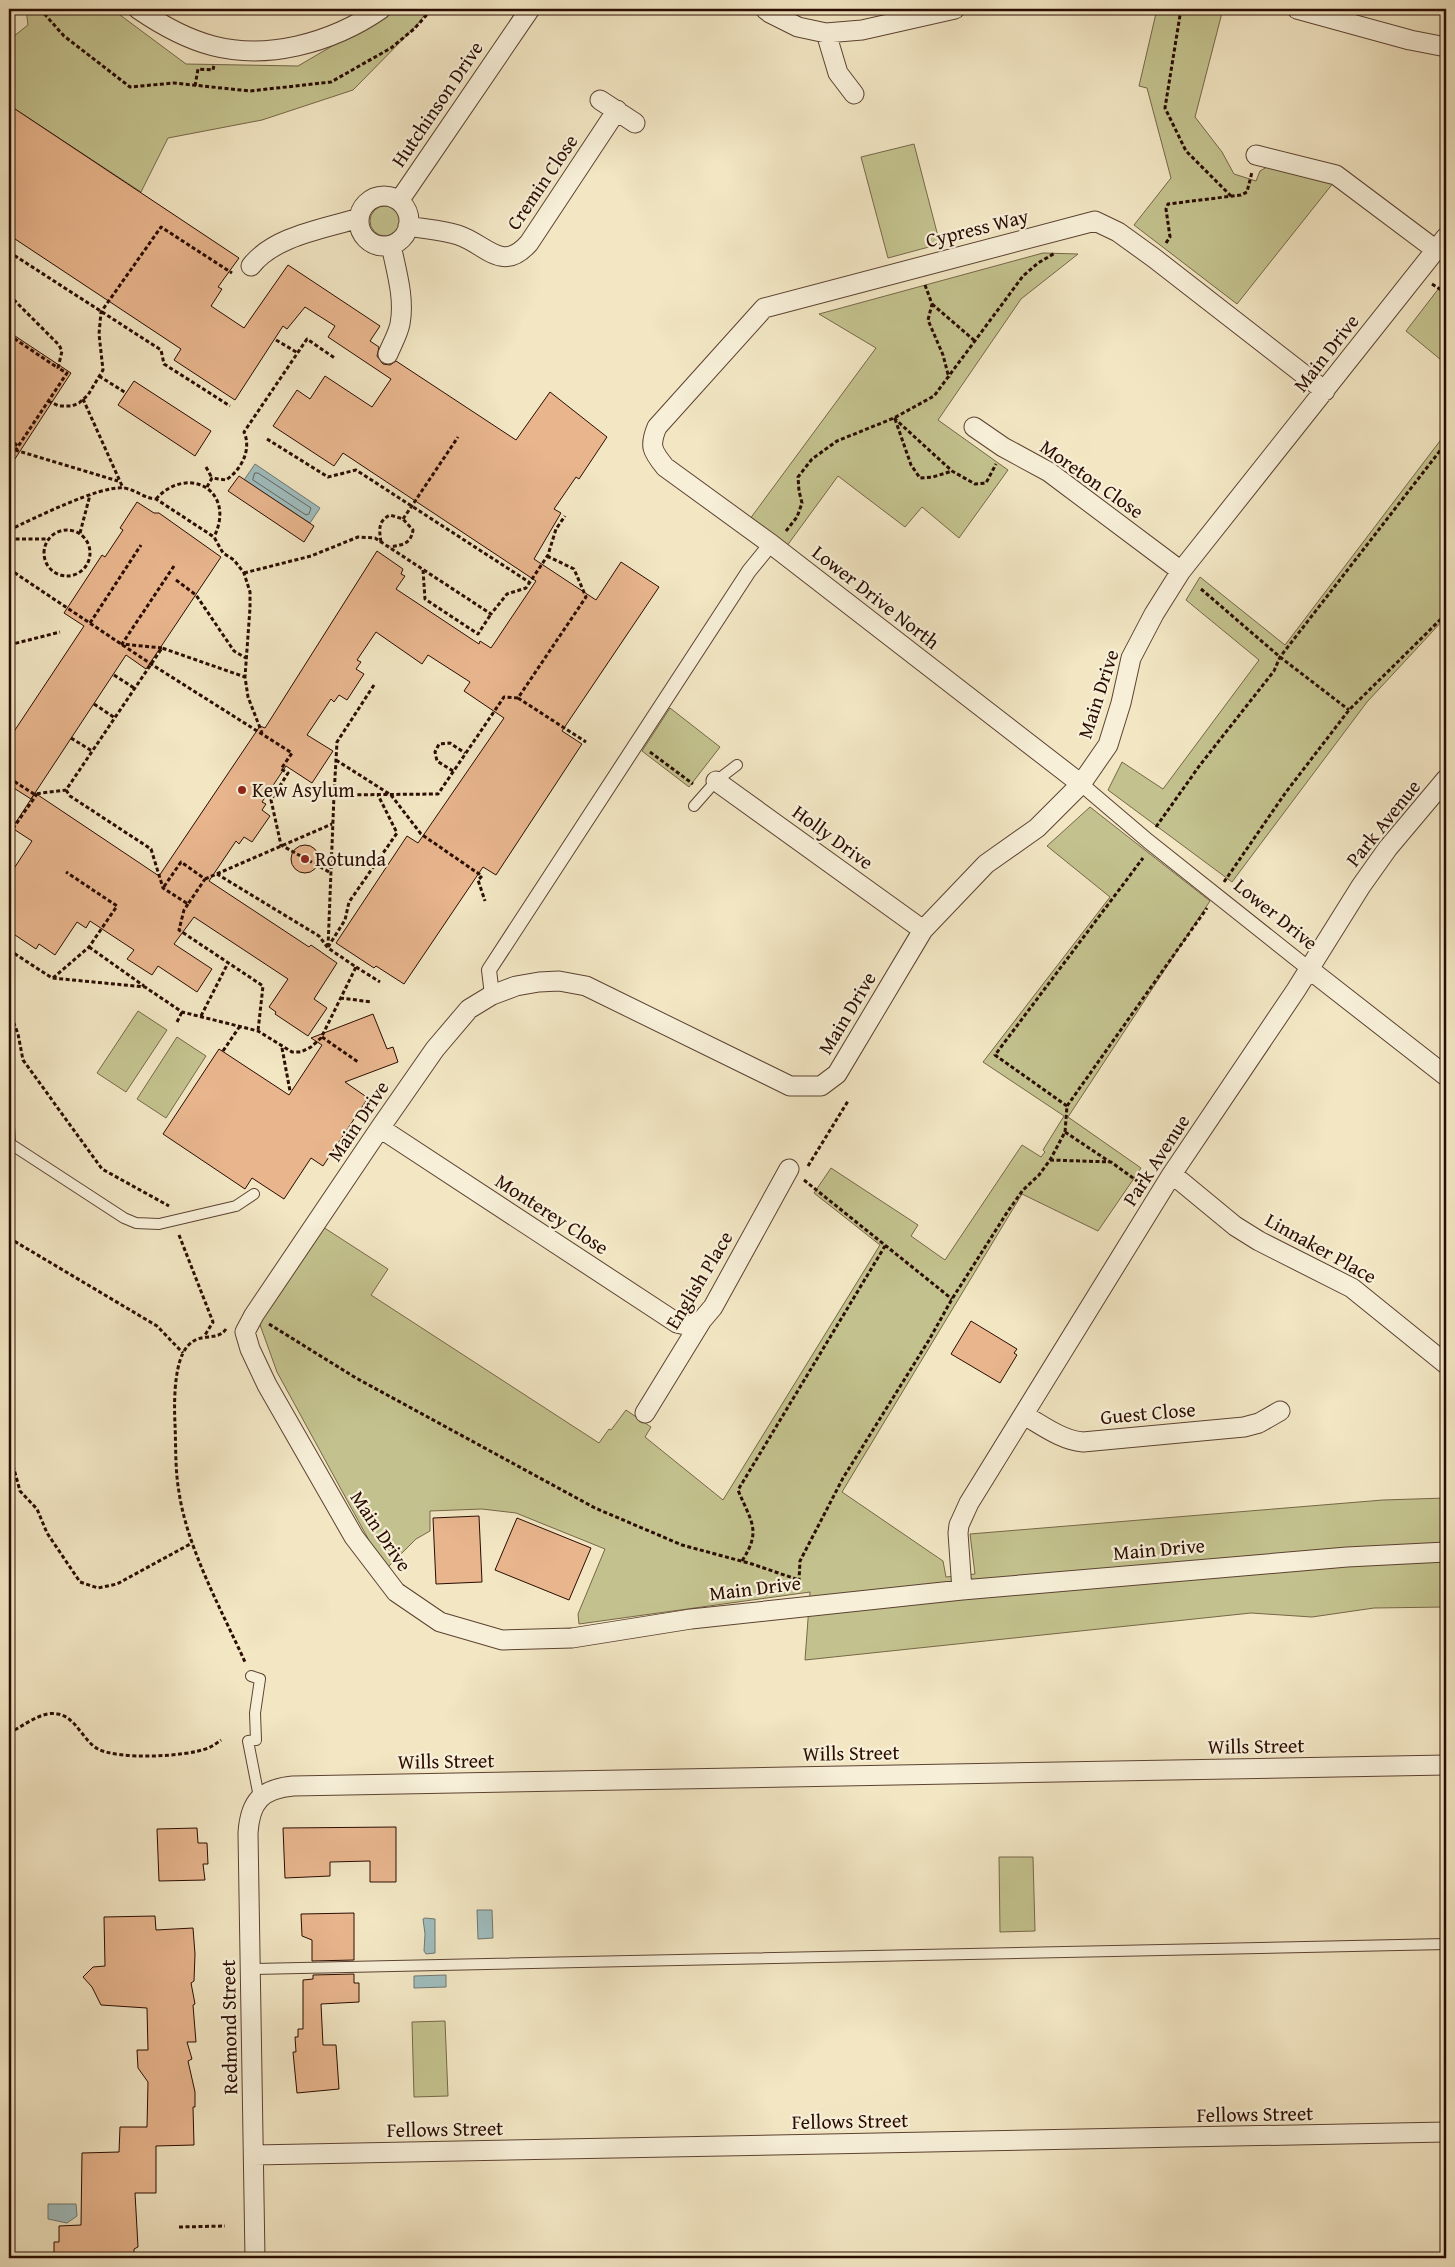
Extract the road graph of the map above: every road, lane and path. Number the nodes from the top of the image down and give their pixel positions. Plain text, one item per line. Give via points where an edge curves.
1 (138, 9) edge
2 (381, 9) edge
3 (530, 9) edge
4 (766, 9) edge
5 (955, 9) edge
6 (1181, 9) edge
7 (1297, 9) edge
8 (826, 33) junction
9 (1446, 47) edge
10 (218, 48) junction
11 (195, 86) dead end
12 (854, 94) dead end
13 (600, 100) dead end
14 (617, 110) junction
15 (634, 123) dead end
16 (1256, 155) joint
17 (1231, 196) junction
18 (399, 201) junction
19 (359, 218) junction
20 (408, 226) junction
21 (1441, 244) edge
22 (391, 245) junction
23 (1059, 251) dead end
24 (9, 252) edge
25 (1154, 258) junction
26 (918, 266) junction
27 (244, 267) joint
28 (9, 295) edge
29 (932, 304) junction
30 (101, 312) junction
31 (9, 335) edge
32 (276, 340) dead end
33 (975, 341) junction
34 (298, 353) junction
35 (388, 354) dead end
36 (336, 359) dead end
37 (58, 368) junction
38 (100, 376) junction
39 (949, 378) junction
40 (1325, 391) junction
41 (126, 393) dead end
42 (83, 399) junction
43 (48, 401) junction
44 (230, 406) dead end
45 (894, 418) junction
46 (974, 427) dead end
47 (458, 437) dead end
48 (9, 438) edge
49 (267, 439) dead end
50 (651, 441) joint
51 (1446, 443) edge
52 (18, 446) junction
53 (1003, 447) junction
54 (15, 450) junction
55 (9, 460) edge
56 (206, 467) dead end
57 (952, 471) junction
58 (212, 478) junction
59 (118, 481) junction
60 (207, 487) junction
61 (123, 488) junction
62 (90, 496) junction
63 (156, 499) junction
64 (410, 507) junction
65 (565, 516) dead end
66 (402, 519) junction
67 (9, 530) edge
68 (80, 533) junction
69 (214, 536) junction
70 (9, 539) edge
71 (47, 539) junction
72 (381, 542) junction
73 (141, 544) dead end
74 (771, 544) junction
75 (389, 548) junction
76 (547, 556) junction
77 (174, 566) dead end
78 (9, 569) edge
79 (423, 570) junction
80 (1181, 571) junction
81 (244, 573) junction
82 (176, 580) dead end
83 (529, 582) junction
84 (1201, 589) dead end
85 (491, 614) junction
86 (1446, 614) edge
87 (90, 623) junction
88 (60, 632) dead end
89 (122, 644) junction
90 (9, 645) edge
91 (162, 648) junction
92 (1280, 657) junction
93 (246, 658) junction
94 (151, 664) junction
95 (114, 675) dead end
96 (245, 677) junction
97 (374, 685) dead end
98 (134, 688) junction
99 (518, 698) junction
100 (94, 704) dead end
101 (1349, 710) junction
102 (115, 718) junction
103 (262, 733) junction
104 (72, 738) dead end
105 (586, 742) dead end
106 (638, 744) junction
107 (92, 751) junction
108 (465, 753) junction
109 (336, 760) junction
110 (737, 765) dead end
111 (453, 771) junction
112 (9, 778) edge
113 (1446, 780) edge
114 (1081, 784) junction
115 (711, 787) junction
116 (66, 790) junction
117 (37, 794) junction
118 (334, 795) junction
119 (378, 795) junction
120 (390, 795) junction
121 (694, 806) dead end
122 (332, 824) junction
123 (9, 834) edge
124 (1148, 841) junction
125 (281, 846) junction
126 (66, 872) dead end
127 (330, 873) junction
128 (218, 874) junction
129 (206, 879) junction
130 (163, 888) junction
131 (1216, 895) junction
132 (485, 902) dead end
133 (188, 904) junction
134 (923, 930) junction
135 (90, 947) junction
136 (328, 948) junction
137 (9, 950) edge
138 (228, 963) junction
139 (356, 967) junction
140 (1309, 969) junction
141 (52, 978) junction
142 (380, 982) dead end
143 (145, 987) junction
144 (492, 995) junction
145 (340, 998) junction
146 (372, 1002) dead end
147 (9, 1010) edge
148 (182, 1012) junction
149 (201, 1016) junction
150 (177, 1022) dead end
151 (240, 1026) junction
152 (258, 1031) junction
153 (322, 1037) junction
154 (282, 1047) junction
155 (223, 1051) dead end
156 (358, 1062) dead end
157 (1446, 1076) edge
158 (290, 1091) dead end
159 (848, 1101) dead end
160 (1067, 1106) junction
161 (9, 1126) edge
162 (380, 1128) junction
163 (1065, 1132) junction
164 (9, 1143) edge
165 (1050, 1160) junction
166 (1111, 1162) junction
167 (795, 1173) junction
168 (1172, 1174) junction
169 (1147, 1188) dead end
170 (254, 1194) dead end
171 (175, 1220) junction
172 (9, 1238) edge
173 (885, 1246) junction
174 (952, 1299) junction
175 (254, 1315) junction
176 (702, 1320) junction
177 (227, 1327) dead end
178 (205, 1335) junction
179 (9, 1352) edge
180 (183, 1353) junction
181 (1446, 1364) edge
182 (9, 1368) edge
183 (1280, 1411) dead end
184 (645, 1413) dead end
185 (1024, 1415) junction
186 (9, 1454) edge
187 (9, 1460) edge
188 (192, 1543) junction
189 (1446, 1552) edge
190 (742, 1561) junction
191 (962, 1590) junction
192 (251, 1676) joint
193 (9, 1733) edge
194 (222, 1740) dead end
195 (1446, 1765) edge
196 (259, 1797) junction
197 (1446, 1944) edge
198 (251, 1969) junction
199 (1446, 2132) edge
200 (254, 2155) junction
201 (226, 2226) dead end
202 (179, 2227) dead end
203 (255, 2258) edge

1 - 10 street via 177,33
2 - 10 street via 351,28 309,43 267,51
3 - 18 street, Hutchinson Drive
4 - 8 street via 798,27
5 - 8 street via 862,30
6 - 17 path via 1165,108 1186,151
7 - 9 street
8 - 12 street via 838,73
10 - 11 path via 212,70 198,69
13 - 14 street
14 - 15 street
14 - 20 street, Cremin Close via 529,242 516,254 494,256 457,235
16 - 17 path via 1247,192
16 - 21 street via 1336,175
17 - 25 path via 1168,204 1170,237
18 - 19 street via 377,197 364,206
18 - 20 street via 407,213
19 - 22 street via 361,231 369,241
19 - 27 street via 288,239
20 - 22 street via 402,238
21 - 40 street, Main Drive
22 - 35 street via 401,310 400,325
23 - 33 path via 1023,276
24 - 30 path
25 - 26 street, Cypress Way via 1118,232 1096,221
25 - 40 street, Cypress Way
26 - 29 path
26 - 50 street, Cypress Way via 764,308 657,427
27 - 30 path via 232,273 161,226
28 - 37 path via 59,344 62,351
29 - 33 path
29 - 39 path via 928,320
30 - 38 path via 99,334 103,370
30 - 44 path via 161,350 164,364
31 - 37 path
32 - 34 path
33 - 39 path
34 - 36 path via 307,339
34 - 58 path via 244,432 248,449 234,475 226,480
37 - 43 path via 67,373
38 - 41 path
38 - 42 path
39 - 45 path via 934,396
40 - 80 street, Main Drive
42 - 43 path via 65,407
42 - 59 path
43 - 52 path
45 - 57 path
45 - 57 path via 911,465 920,478
45 - 74 path via 837,440 812,459 798,477 802,503 797,517
46 - 53 street, Moreton Close
47 - 64 path
48 - 52 path
49 - 64 path via 328,477 356,470
50 - 74 street, Lower Drive North via 654,454 665,467
51 - 92 path
52 - 54 path
53 - 57 path via 986,483 975,484
53 - 80 street, Moreton Close via 1049,472
54 - 55 path
54 - 59 path
56 - 58 path
58 - 60 path
59 - 61 path
60 - 63 path via 203,484 175,486 163,491
60 - 69 path via 216,498 221,519
61 - 62 path
61 - 63 path via 145,498
62 - 67 path
62 - 68 path
63 - 69 path
64 - 66 path
64 - 83 path
65 - 76 path via 556,529
66 - 72 path via 390,514 382,518 379,525
66 - 75 path via 413,530 412,538 407,543
68 - 71 path via 69,529 56,531
68 - 71 path via 88,542 91,554 87,566 77,574 65,577 53,572 45,563 43,550
69 - 81 path via 223,553 234,560
70 - 71 path
72 - 75 path
72 - 81 path via 358,537 311,556
73 - 87 path
74 - 106 street via 750,571
74 - 114 street, Lower Drive North
75 - 79 path
76 - 83 path
76 - 99 path via 574,569 586,597
77 - 89 path
78 - 87 path
79 - 85 path
79 - 85 path via 425,599 478,634
80 - 114 street, Main Drive via 1131,658 1108,745
81 - 93 path via 250,592
82 - 93 path via 196,595 234,651
83 - 85 path via 526,588 507,594
84 - 92 path
86 - 101 path
87 - 89 path
88 - 90 path
89 - 91 path
89 - 94 path
91 - 94 path
91 - 96 path
92 - 101 path
92 - 124 path via 1274,671 1200,765
93 - 96 path
94 - 98 path
94 - 103 path
95 - 98 path
96 - 103 path via 248,697
97 - 109 path via 337,742
98 - 102 path
99 - 105 path
99 - 108 path via 504,697
100 - 102 path
101 - 131 path via 1286,792
102 - 107 path
103 - 125 path via 292,753 281,769 288,773 271,800
104 - 107 path
106 - 115 path
106 - 144 street via 489,970
107 - 116 path
108 - 111 path
108 - 111 path via 450,743 440,744 435,752 437,761
109 - 118 path
109 - 120 path
110 - 115 lane
111 - 120 path via 438,794
112 - 117 path
113 - 140 street, Park Avenue via 1383,855
114 - 124 street, Lower Drive
114 - 134 street, Main Drive via 1037,828 986,864
115 - 121 lane
115 - 134 street, Holly Drive
116 - 117 path
116 - 130 path via 70,796 150,849
117 - 123 path
118 - 119 path
118 - 122 path
119 - 120 path
119 - 136 path via 397,833 349,902 345,920
120 - 132 path via 421,834 482,876 478,880
122 - 125 path
122 - 127 path
124 - 131 street, Lower Drive
124 - 160 path via 1144,857 996,1055
125 - 127 path
125 - 128 path
126 - 135 path via 117,906
127 - 136 path
128 - 129 path
128 - 136 path via 319,936
129 - 130 path via 181,862
129 - 133 path
130 - 133 path
131 - 140 street, Lower Drive
131 - 160 path
133 - 138 path via 179,930
134 - 144 street, Main Drive via 838,1072 821,1086 790,1086 586,986 559,981 539,982
135 - 141 path
135 - 143 path
136 - 139 path
137 - 141 path
138 - 149 path
138 - 152 path via 263,986
139 - 142 path
139 - 145 path
140 - 157 street, Lower Drive
140 - 168 street, Park Avenue
141 - 143 path
143 - 148 path
144 - 162 street, Main Drive via 469,1009 435,1049
145 - 146 path
145 - 153 path
147 - 171 path via 23,1060 102,1169 172,1207
148 - 149 path
148 - 150 path
149 - 151 path
151 - 152 path
151 - 155 path
152 - 154 path
153 - 154 path via 311,1048 301,1052
153 - 156 path
154 - 158 path
159 - 167 path
160 - 163 path
161 - 164 lane
162 - 175 street, Main Drive
162 - 176 street, Monterey Close via 677,1323 690,1326
163 - 165 path
163 - 166 path
164 - 171 lane via 124,1218 148,1225
165 - 166 path
165 - 174 path via 1013,1204
166 - 169 path
167 - 173 path
167 - 176 street, English Place via 713,1308
168 - 181 street, Linnaker Place via 1235,1226 1352,1288
168 - 185 street, Park Avenue
170 - 171 lane via 236,1206
171 - 178 path via 213,1322
172 - 180 path via 157,1326
173 - 174 path
173 - 190 path via 738,1490 754,1530 752,1545
174 - 190 path via 843,1478 800,1561 798,1580
175 - 190 path via 356,1378 595,1508 682,1545
175 - 191 street, Main Drive via 245,1332 250,1349 267,1385 354,1537 396,1592 440,1622 502,1640 572,1638 690,1618
176 - 184 street, English Place
177 - 178 path via 214,1337
178 - 180 path via 194,1340
179 - 182 path
180 - 188 path via 174,1394 179,1493
183 - 185 street, Guest Close via 1244,1427 1083,1442 1061,1436
185 - 191 street, Park Avenue via 959,1525
186 - 187 path
187 - 188 path via 20,1491 37,1509 47,1533 80,1582 98,1588 117,1584
188 - 192 path
189 - 191 street, Main Drive via 1308,1560
192 - 196 lane via 260,1679 255,1713 256,1740 248,1741
193 - 194 path via 54,1713 70,1720 97,1749 122,1754 165,1756 207,1748
195 - 196 street, Wills Street via 293,1786 270,1790
196 - 198 street, Redmond Street via 249,1827
197 - 198 lane
198 - 200 street, Redmond Street
199 - 200 street, Fellows Street
200 - 203 street, Redmond Street
201 - 202 path

